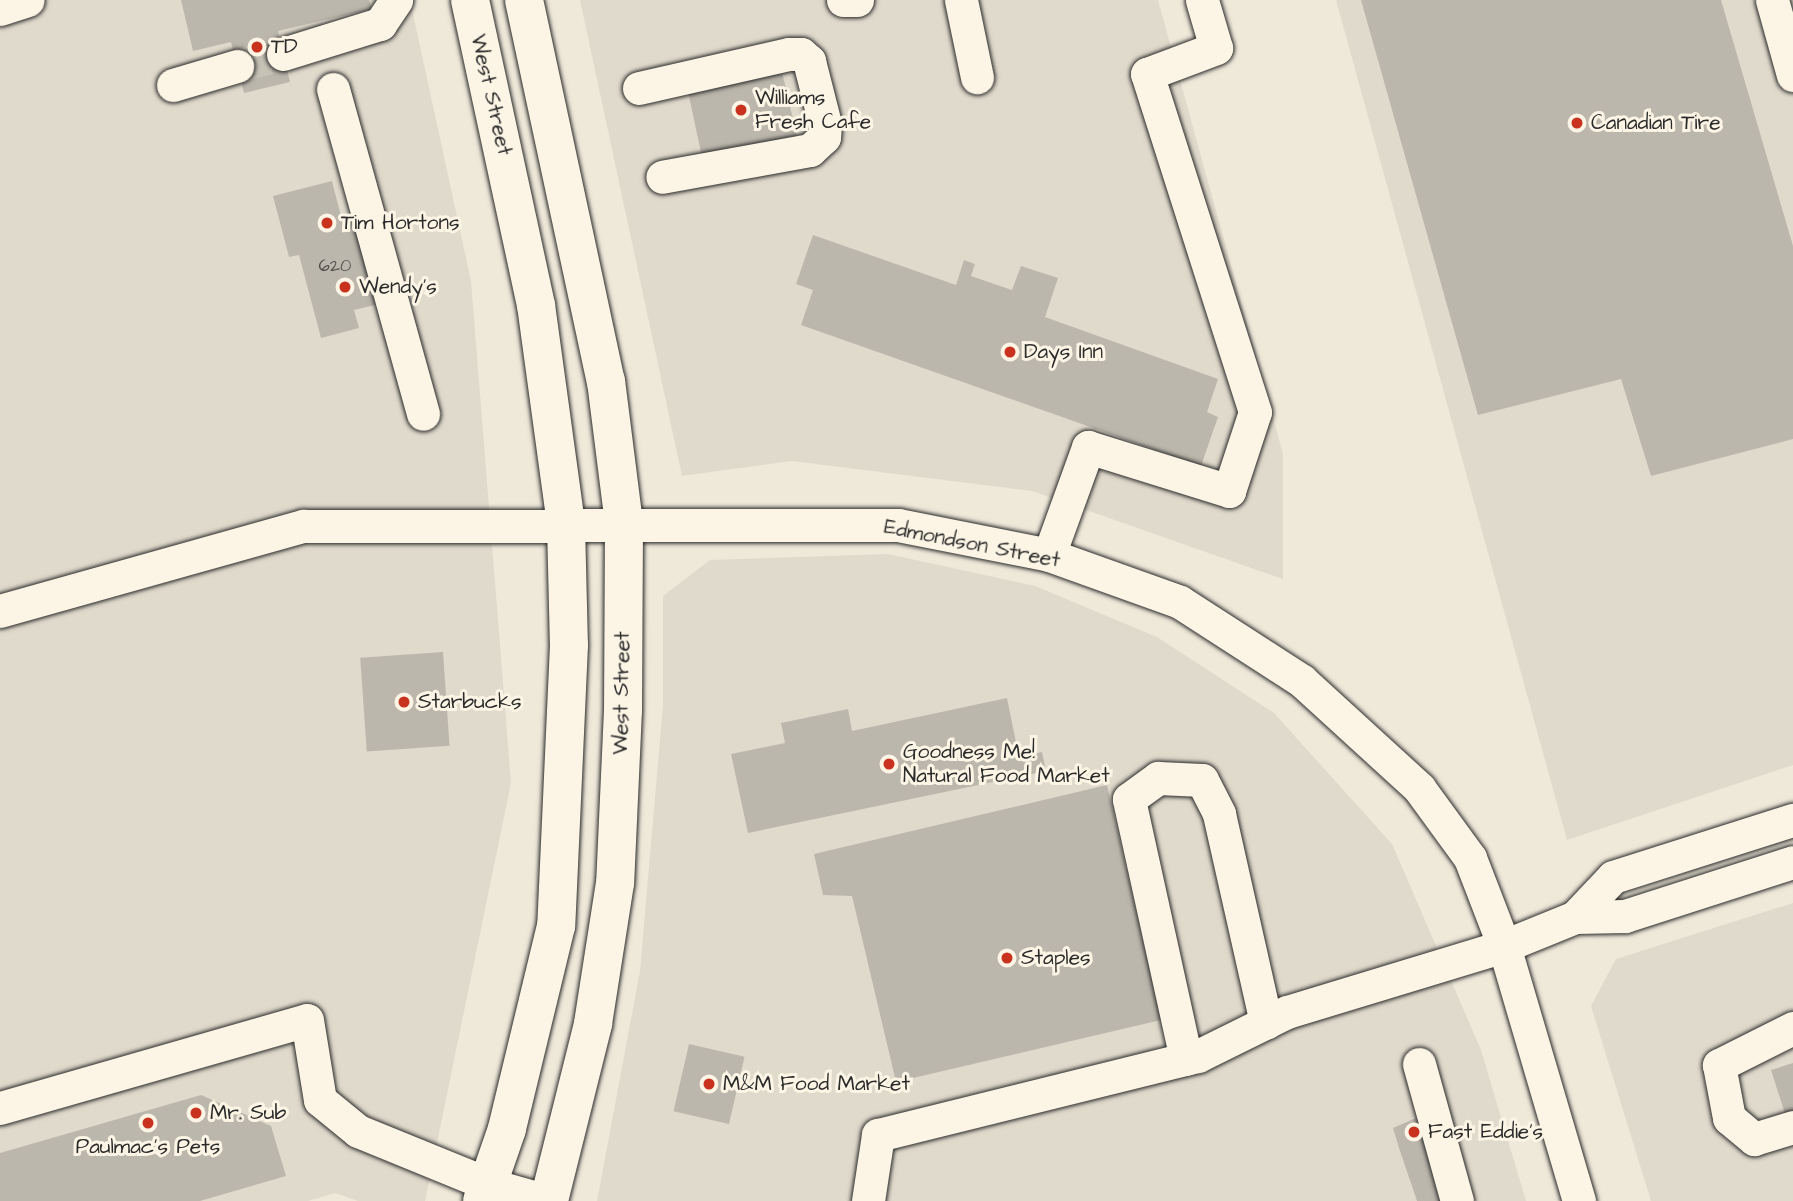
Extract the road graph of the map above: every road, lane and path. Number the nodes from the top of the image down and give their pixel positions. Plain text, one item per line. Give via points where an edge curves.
1 (28, 0) edge
2 (396, 0) edge
3 (470, 0) edge
4 (524, 0) edge
5 (843, 0) edge
6 (857, 0) edge
7 (961, 0) edge
8 (1202, 0) edge
9 (1773, 0) edge
10 (0, 9) edge
11 (283, 54) tunnel mouth
12 (237, 66) tunnel mouth
13 (1793, 75) edge
14 (977, 77) dead end
15 (173, 85) dead end
16 (639, 88) dead end
17 (333, 89) dead end
18 (663, 177) dead end
19 (565, 183) junction
20 (513, 190) junction
21 (423, 414) dead end
22 (566, 524) junction
23 (624, 524) junction
24 (1049, 555) junction
25 (0, 611) edge
26 (1793, 820) edge
27 (1793, 862) edge
28 (1576, 917) junction
29 (1504, 946) junction
30 (1266, 1023) junction
31 (1793, 1028) edge
32 (1186, 1059) junction
33 (1419, 1064) dead end
34 (0, 1108) edge
35 (1793, 1127) edge
36 (485, 1192) edge
37 (548, 1201) edge
38 (868, 1201) edge
39 (1457, 1201) edge
40 (1579, 1201) edge

1 - 10 street
2 - 11 street via 380,24
3 - 20 main road, West Street
4 - 19 main road, West Street
5 - 6 street
7 - 14 street
8 - 24 street via 1216,48 1147,74 1255,412 1229,491 1088,447
9 - 13 street
12 - 15 street
16 - 18 street via 789,54 801,54 809,61 825,124 824,137 810,150
17 - 21 street
19 - 20 main road
19 - 23 main road, West Street via 606,381
20 - 22 main road, West Street via 536,305
22 - 23 street, Edmondson Street
22 - 25 street, Edmondson Street via 303,526
22 - 36 main road, West Street via 567,763 556,926 507,1129
23 - 24 street, Edmondson Street via 898,525
23 - 37 main road, West Street via 624,709 615,883 593,1024
24 - 29 street, Edmondson Street via 1180,603 1302,681 1419,788 1470,858
26 - 28 street via 1613,877
27 - 28 street via 1625,916
28 - 29 street
29 - 30 street via 1287,1012
29 - 40 street, Edmondson Street
30 - 32 street
30 - 32 street via 1219,814 1202,780 1158,778 1129,799
31 - 35 street via 1787,1035 1719,1065 1729,1118 1754,1139
32 - 38 street via 878,1135
33 - 39 street
34 - 36 street via 307,1020 320,1100 358,1130
36 - 37 street

